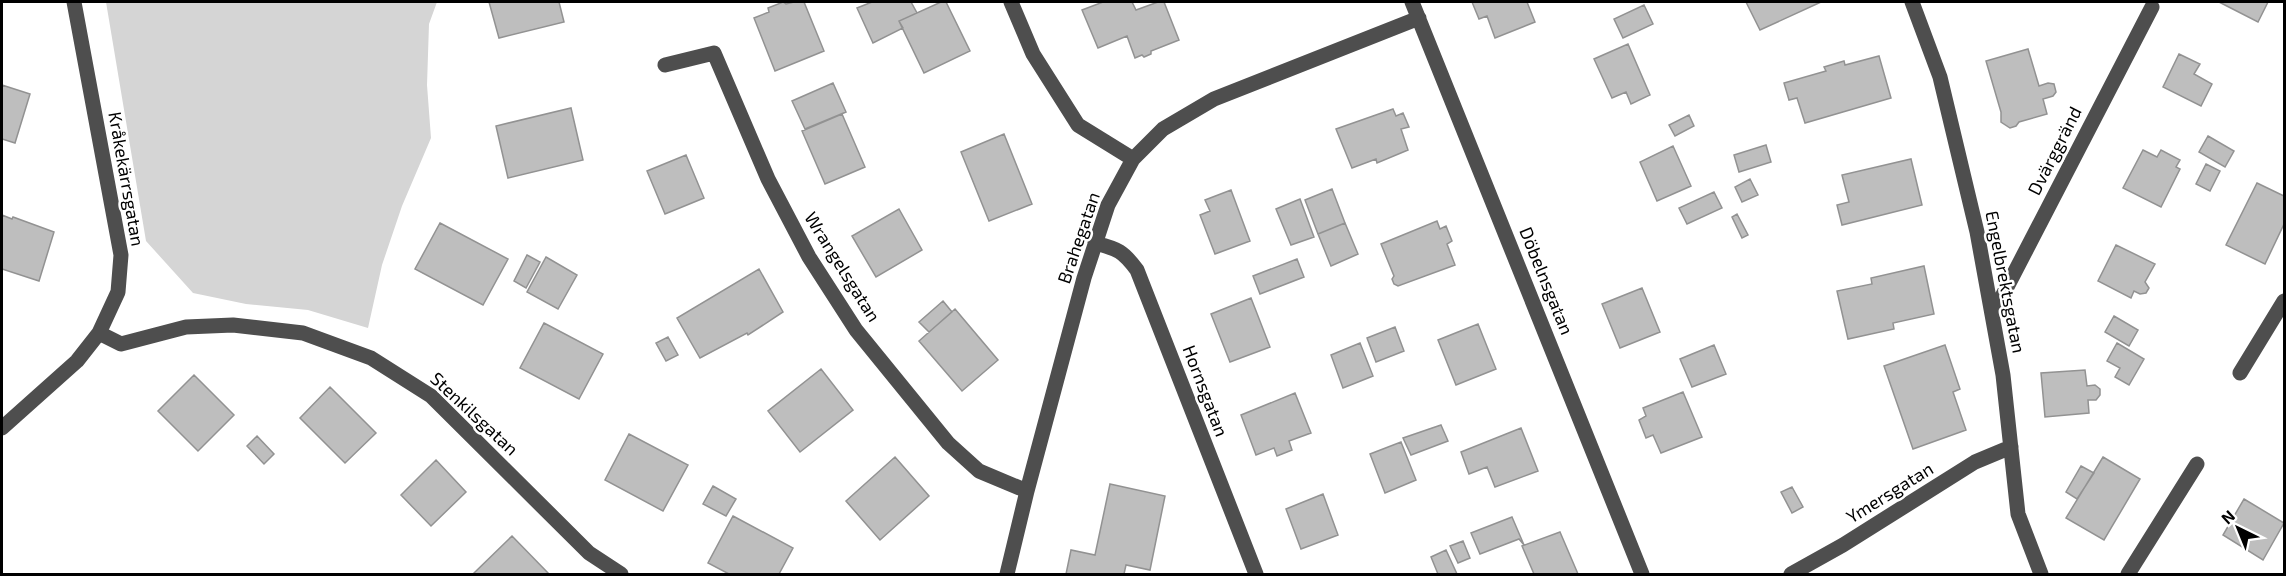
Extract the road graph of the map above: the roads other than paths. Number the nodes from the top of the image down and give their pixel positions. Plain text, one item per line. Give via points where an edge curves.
1 (74, 2) edge
2 (1011, 2) edge
3 (1412, 2) edge
4 (1912, 2) edge
5 (2152, 7) dead end
6 (1419, 18) junction
7 (665, 65) dead end
8 (1133, 159) junction
9 (1095, 243) junction
10 (2284, 301) edge
11 (1993, 314) junction
12 (99, 333) junction
13 (2240, 373) dead end
14 (2, 428) edge
15 (2011, 447) junction
16 (2197, 464) dead end
17 (1027, 491) junction
18 (621, 574) edge
19 (1006, 574) edge
20 (1256, 574) edge
21 (1642, 574) edge
22 (1791, 574) edge
23 (2041, 574) edge
24 (2128, 574) edge

1 - 12 street, Kråkekärrsgatan via 121,255 118,292
2 - 8 street via 1033,54 1078,125
3 - 6 street, Döbelnsgatan
4 - 11 street, Engelbrektsgatan via 1940,77
5 - 11 street, Dvärggränd
6 - 8 street, Brahegatan via 1214,99 1162,129
6 - 21 street, Döbelnsgatan
7 - 17 street, Wrangelsgatan via 714,53 773,188 809,257 856,330 948,443 979,471
8 - 9 street, Brahegatan via 1108,205
9 - 17 street, Brahegatan
9 - 20 street, Hornsgatan via 1125,254 1137,270
10 - 13 street
11 - 15 street, Engelbrektsgatan
12 - 14 street, Kråkekärrsgatan via 77,361
12 - 18 street, Stenkilsgatan via 121,344 186,327 233,326 303,333 371,358 431,396 589,553
15 - 22 street, Ymersgatan via 1975,462
15 - 23 street, Engelbrektsgatan via 2018,514
16 - 24 street
17 - 19 street, Brahegatan

